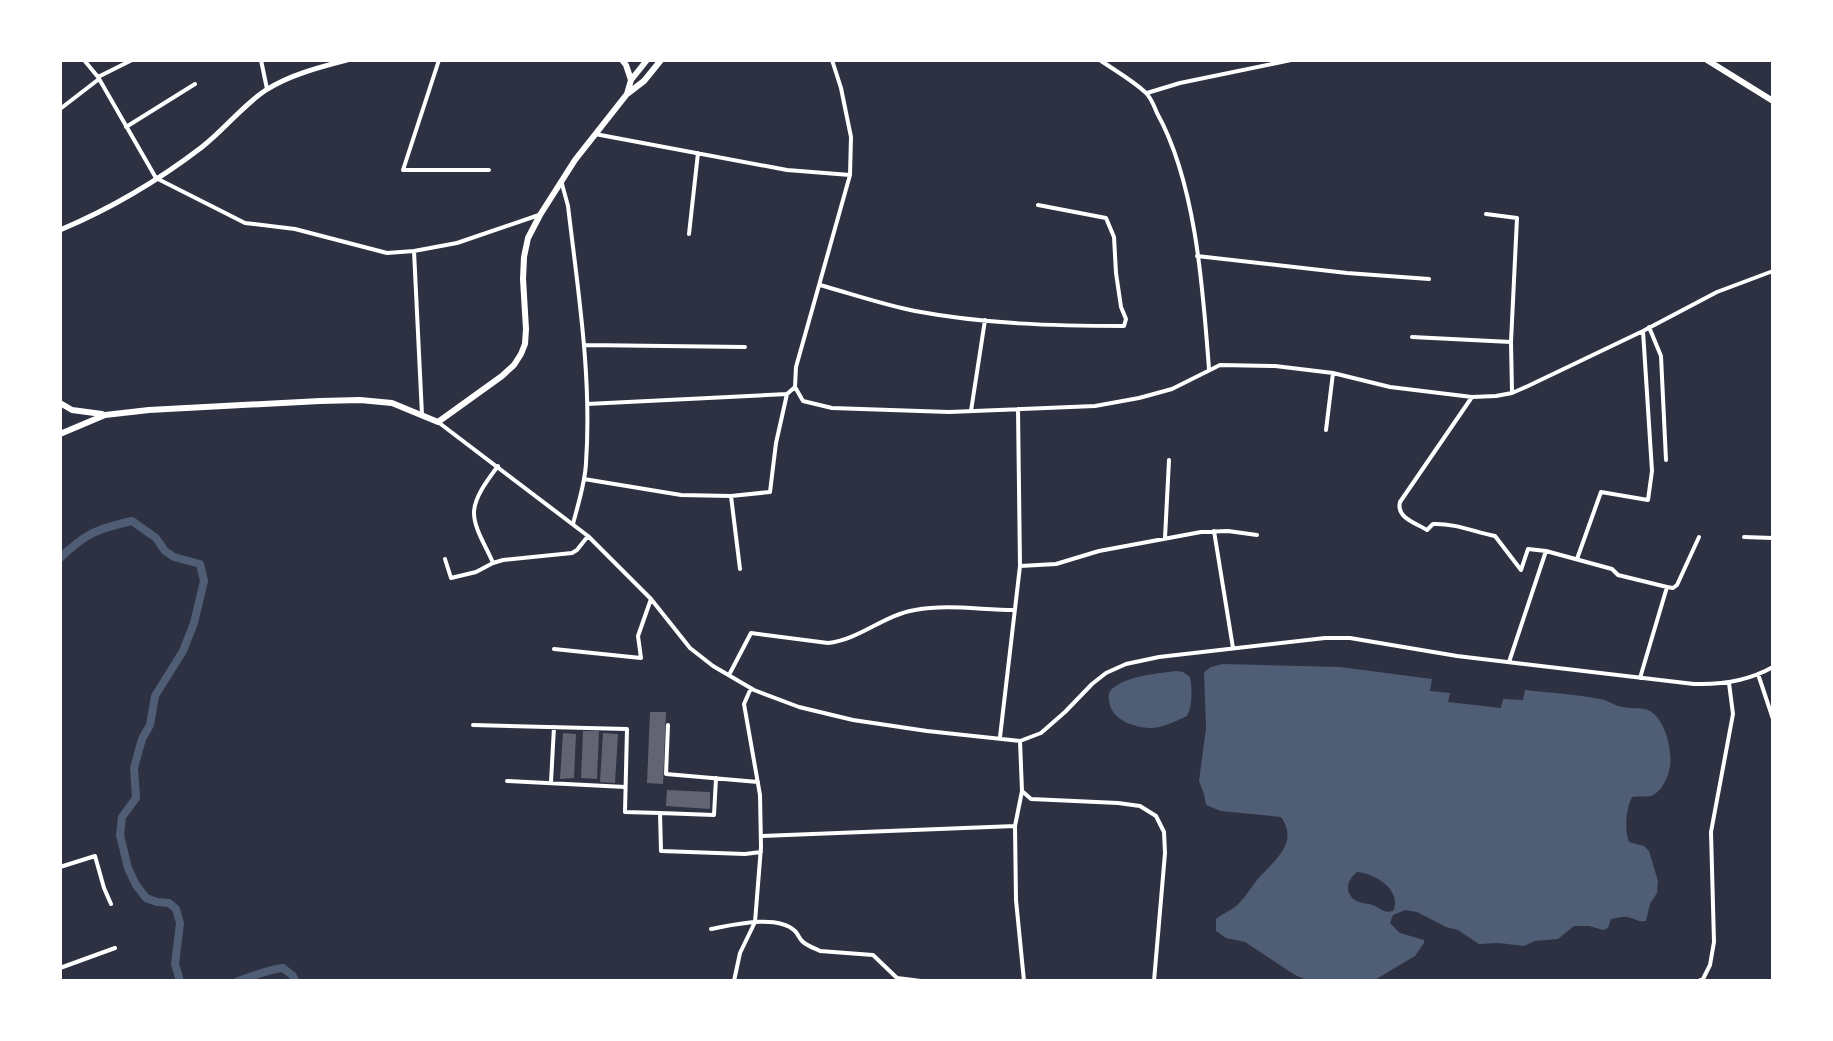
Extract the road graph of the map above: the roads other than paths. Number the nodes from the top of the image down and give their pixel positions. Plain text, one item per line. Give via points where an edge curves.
1 (84, 60) edge
2 (132, 60) edge
3 (261, 60) edge
4 (347, 60) edge
5 (439, 60) edge
6 (623, 60) edge
7 (647, 60) edge
8 (661, 60) edge
9 (832, 60) edge
10 (1100, 60) edge
11 (1291, 60) edge
12 (1707, 60) edge
13 (99, 78) junction
14 (631, 80) junction
15 (195, 84) dead end
16 (267, 89) junction
17 (1147, 93) junction
18 (627, 94) junction
19 (1773, 101) edge
20 (60, 109) edge
21 (126, 127) junction
22 (595, 134) junction
23 (698, 153) junction
24 (489, 170) dead end
25 (850, 175) junction
26 (156, 178) junction
27 (561, 181) junction
28 (1038, 205) dead end
29 (1486, 214) dead end
30 (540, 215) junction
31 (61, 230) edge
32 (689, 234) dead end
33 (414, 251) junction
34 (1197, 256) junction
35 (1771, 272) edge
36 (1429, 279) dead end
37 (1773, 279) edge
38 (820, 285) junction
39 (985, 320) junction
40 (1649, 327) junction
41 (1643, 331) junction
42 (1412, 337) dead end
43 (1511, 342) junction
44 (585, 345) junction
45 (745, 347) dead end
46 (1209, 369) junction
47 (1333, 373) junction
48 (795, 387) junction
49 (1512, 393) junction
50 (787, 394) junction
51 (1472, 397) junction
52 (60, 403) edge
53 (587, 404) junction
54 (1018, 409) junction
55 (971, 411) junction
56 (105, 415) junction
57 (422, 415) junction
58 (438, 422) junction
59 (1326, 430) dead end
60 (60, 434) edge
61 (1169, 460) dead end
62 (1666, 460) dead end
63 (498, 466) junction
64 (584, 479) junction
65 (731, 496) junction
66 (573, 525) junction
67 (1214, 531) junction
68 (1257, 535) dead end
69 (588, 536) junction
70 (1699, 537) dead end
71 (1744, 537) dead end
72 (1165, 538) junction
73 (1773, 538) edge
74 (1546, 551) junction
75 (445, 559) dead end
76 (1577, 559) junction
77 (493, 563) junction
78 (1020, 566) junction
79 (740, 569) dead end
80 (1667, 587) junction
81 (651, 599) junction
82 (1014, 610) junction
83 (1233, 648) junction
84 (554, 649) dead end
85 (1509, 662) junction
86 (1773, 667) edge
87 (1758, 674) junction
88 (729, 675) junction
89 (1640, 678) junction
90 (1729, 683) junction
91 (751, 688) junction
92 (1773, 719) edge
93 (473, 725) dead end
94 (668, 725) dead end
95 (554, 727) junction
96 (1000, 738) junction
97 (1020, 741) junction
98 (716, 778) junction
99 (507, 781) dead end
100 (551, 782) junction
101 (758, 782) junction
102 (625, 787) junction
103 (1022, 791) junction
104 (660, 813) junction
105 (1015, 826) junction
106 (761, 836) junction
107 (761, 852) junction
108 (60, 867) edge
109 (111, 904) dead end
110 (755, 922) junction
111 (711, 929) dead end
112 (115, 948) dead end
113 (60, 968) edge
114 (1703, 980) edge
115 (734, 981) edge
116 (921, 981) edge
117 (1024, 981) edge
118 (1154, 981) edge

1 - 13 street
2 - 13 street
3 - 16 street
4 - 16 street
5 - 24 street via 403,170
6 - 14 main road
7 - 14 main road
8 - 18 main road
9 - 25 street via 851,137
10 - 17 street
11 - 17 street
12 - 19 main road
13 - 20 street
13 - 21 street
14 - 18 main road
15 - 21 street
16 - 26 street via 201,148
17 - 34 street via 1180,168
18 - 22 main road
21 - 26 street
22 - 23 street
22 - 27 main road
23 - 25 street via 787,170
23 - 32 street
25 - 38 street
26 - 31 street
26 - 33 street via 245,223 295,229 387,253
27 - 30 main road
27 - 44 street
28 - 39 street via 1106,218 1114,237 1124,326
29 - 43 street via 1517,218
30 - 33 street via 457,243
30 - 58 main road via 524,257 526,329 521,354 502,376
33 - 57 street
34 - 36 street
34 - 46 street
35 - 37 street
35 - 40 street
38 - 39 street via 914,311
38 - 48 street
39 - 55 street
40 - 41 street
40 - 62 street via 1661,356
41 - 49 street
41 - 76 street via 1652,471 1648,500 1601,492
42 - 43 street
43 - 49 street
44 - 45 street
44 - 53 street
46 - 47 street via 1275,366
46 - 54 street via 1172,389 1139,398
47 - 51 street via 1390,387
47 - 59 street
48 - 50 street
48 - 55 street via 803,401 832,408
49 - 51 street
50 - 53 street
50 - 65 street via 770,492
51 - 74 street via 1398,509 1427,530 1445,524 1495,536 1521,570 1528,549
52 - 56 main road
53 - 64 street
54 - 55 street
54 - 78 street
56 - 57 main road via 347,400 392,403
56 - 60 main road
57 - 58 main road
58 - 63 street
61 - 72 street
63 - 66 street
63 - 77 street via 474,511
64 - 65 street via 681,495
64 - 66 street
65 - 79 street
66 - 69 street
67 - 68 street
67 - 72 street
67 - 83 street
69 - 77 street via 572,553
69 - 81 street
70 - 80 street via 1677,585
71 - 73 street
72 - 78 street via 1056,564
74 - 76 street
74 - 85 street
75 - 77 street via 451,578
76 - 80 street
78 - 82 street
80 - 89 street
81 - 84 street via 638,636 641,658
81 - 88 street via 690,648
82 - 88 street via 916,609 828,643 751,633
82 - 96 street
83 - 85 street via 1350,638
83 - 97 street via 1126,664 1092,684 1041,733
85 - 89 street
86 - 87 street
87 - 90 street
87 - 92 street
88 - 91 street
89 - 90 street
90 - 114 street via 1733,714 1711,832 1714,942
91 - 96 street via 853,720
91 - 101 street via 744,704
93 - 95 street
94 - 98 street via 666,774
95 - 100 street
95 - 102 street via 627,729
96 - 97 street
97 - 103 street
98 - 101 street
98 - 104 street via 714,815
99 - 100 street
100 - 102 street
101 - 106 street
102 - 104 street via 625,812
103 - 105 street
103 - 118 street via 1031,799 1140,806 1156,816 1165,853
104 - 107 street via 661,851
105 - 106 street
105 - 117 street
106 - 107 street
107 - 110 street
108 - 109 street via 95,856
110 - 111 street
110 - 115 street
110 - 116 street via 782,923 820,951 873,955 897,978
112 - 113 street

